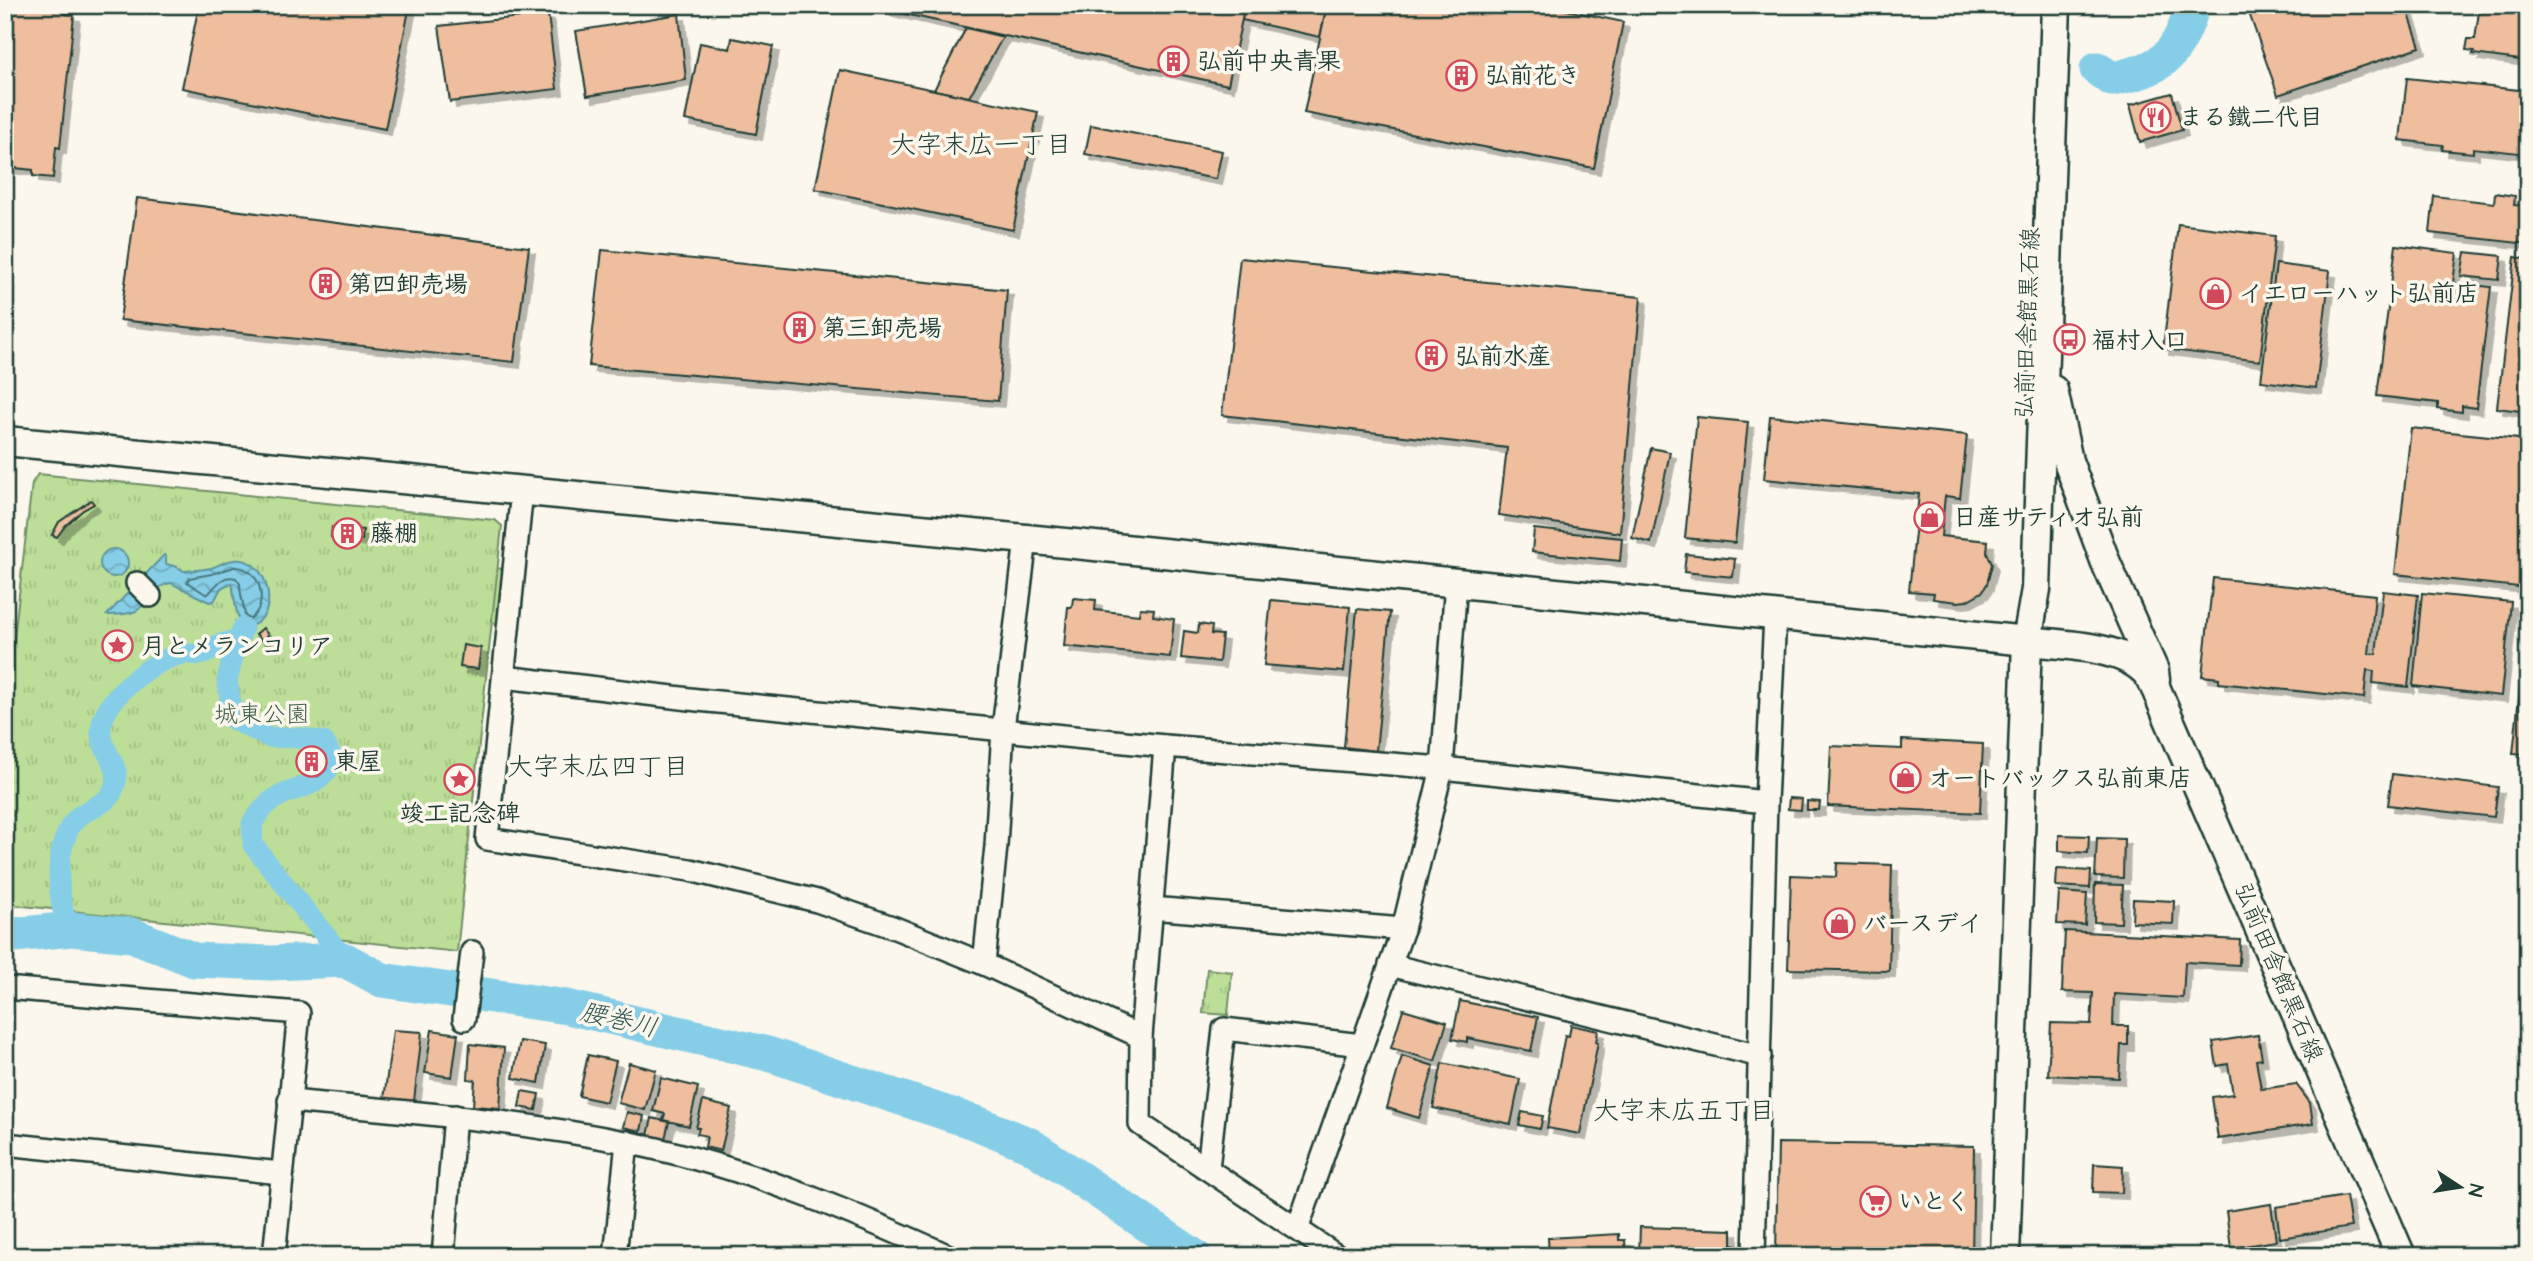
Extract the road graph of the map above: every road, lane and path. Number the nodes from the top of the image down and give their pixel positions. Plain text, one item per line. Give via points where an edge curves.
1 (2037, 5) edge
2 (2056, 5) edge
3 (2044, 346) junction
4 (5, 441) edge
5 (522, 491) junction
6 (1026, 539) junction
7 (1456, 582) junction
8 (1775, 616) junction
9 (2027, 641) junction
10 (504, 677) junction
11 (2156, 689) junction
12 (1003, 729) junction
13 (1165, 746) junction
14 (1442, 768) junction
15 (1766, 802) junction
16 (1152, 908) junction
17 (1403, 929) junction
18 (472, 951) dead end
19 (984, 964) junction
20 (1390, 965) junction
21 (5, 988) edge
22 (464, 1019) dead end
23 (1141, 1037) junction
24 (1362, 1045) junction
25 (1760, 1056) junction
26 (289, 1101) junction
27 (455, 1116) junction
28 (627, 1142) junction
29 (5, 1144) edge
30 (1208, 1168) junction
31 (281, 1173) junction
32 (1297, 1227) junction
33 (274, 1256) edge
34 (443, 1256) edge
35 (615, 1256) edge
36 (949, 1256) edge
37 (1338, 1256) edge
38 (1754, 1256) edge
39 (2005, 1256) edge
40 (2401, 1256) edge

1 - 9 street, 弘前田舎館黒石線 via 2019,587
2 - 3 street, 弘前田舎館黒石線
3 - 9 street, 弘前田舎館黒石線 via 2036,589
3 - 11 street, 弘前田舎館黒石線 via 2068,461 2154,671
4 - 5 street
5 - 6 street
5 - 10 street
6 - 7 street
6 - 12 street
7 - 8 street
7 - 14 street
8 - 9 street
8 - 15 street
9 - 11 street, 弘前田舎館黒石線 via 2118,656 2146,671
9 - 39 street
10 - 12 street
10 - 19 street via 487,839 690,870 817,901
11 - 40 street, 弘前田舎館黒石線
12 - 13 street
12 - 19 street
13 - 14 street
13 - 16 street
14 - 15 street
14 - 17 street
15 - 25 street
16 - 17 street
16 - 23 street
17 - 20 street
18 - 22 street
19 - 23 street
20 - 24 street
20 - 25 street
21 - 26 street via 299,1013
23 - 30 street via 1140,1124
24 - 30 street via 1224,1029
24 - 32 street
25 - 38 street
26 - 27 street
26 - 31 street
27 - 28 street
27 - 34 street
28 - 35 street
28 - 36 street via 742,1172 849,1211
29 - 31 street
30 - 32 street
31 - 33 street
32 - 37 street

